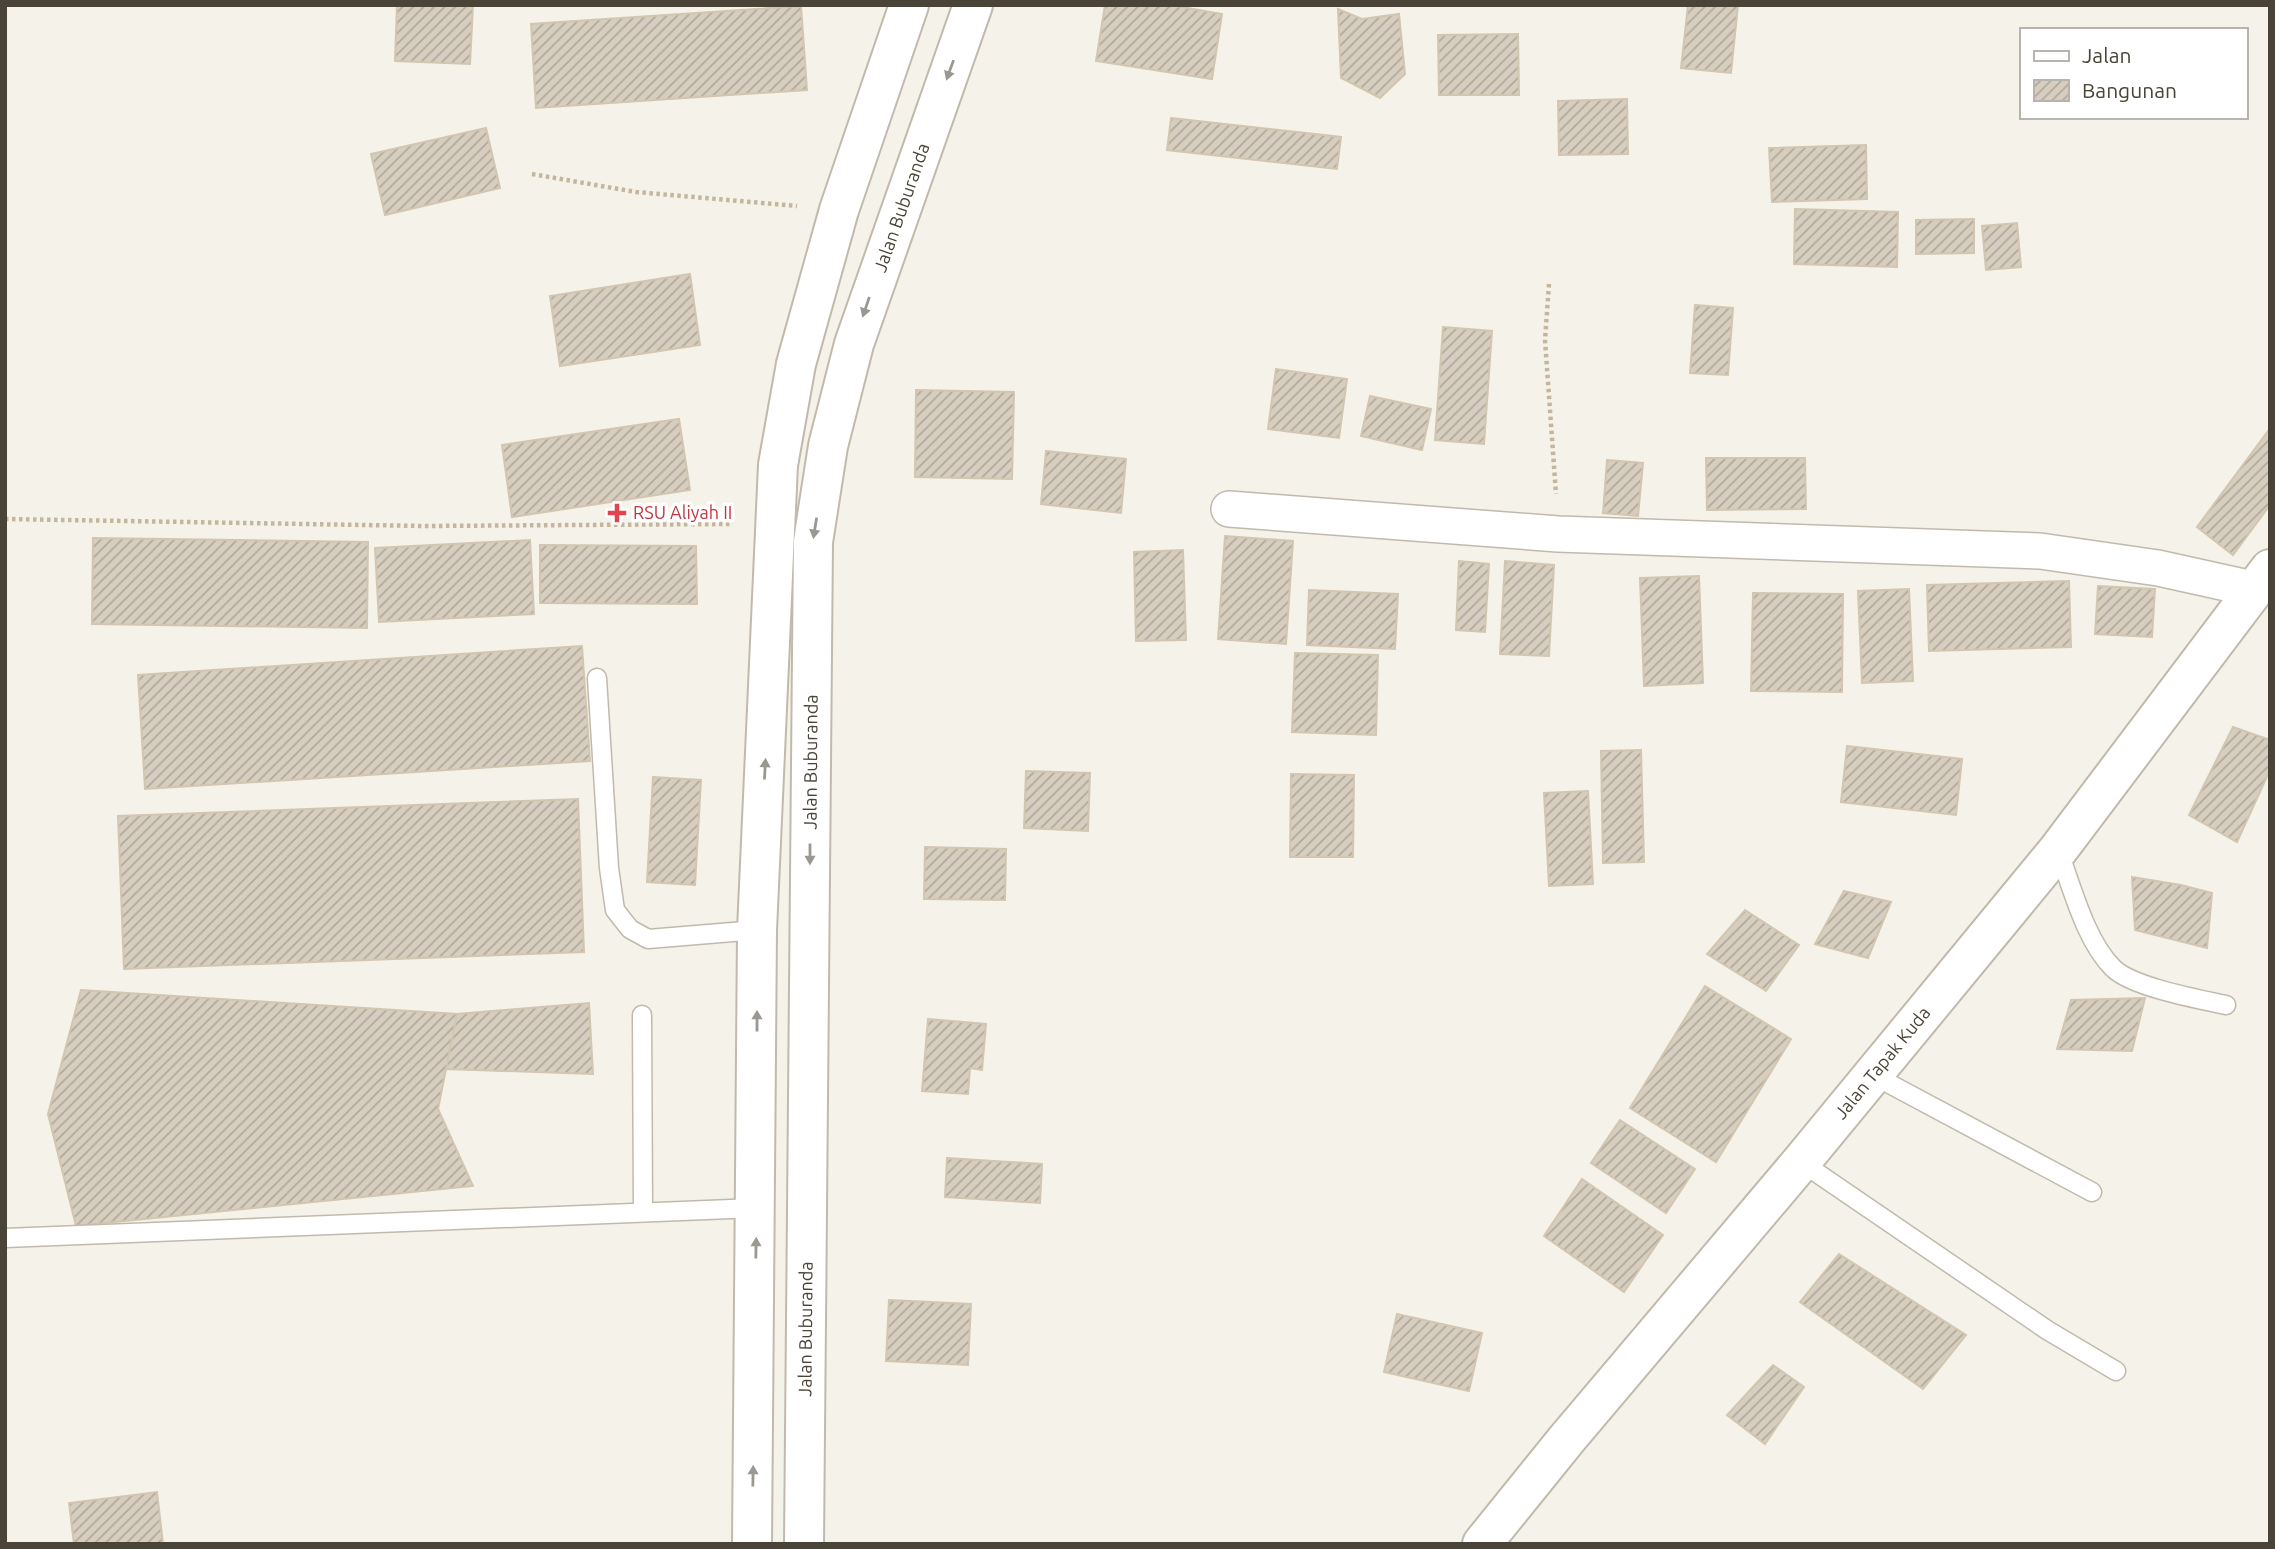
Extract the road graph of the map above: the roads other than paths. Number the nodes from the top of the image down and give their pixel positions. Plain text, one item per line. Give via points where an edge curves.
1 (909, 5) edge
2 (973, 5) edge
3 (1229, 509) dead end
4 (2261, 579) edge
5 (597, 678) dead end
6 (2058, 850) junction
7 (757, 930) junction
8 (2226, 1005) dead end
9 (642, 1015) dead end
10 (1873, 1075) junction
11 (1801, 1162) junction
12 (2092, 1192) dead end
13 (756, 1208) junction
14 (643, 1211) junction
15 (5, 1238) edge
16 (2116, 1371) dead end
17 (752, 1544) edge
18 (804, 1544) edge
19 (1482, 1544) edge

7 -> 1 street via 778,465 796,364 839,210
2 -> 18 street, Jalan Buburanda via 854,344 828,446 813,542
3 - 4 street via 1559,534 2040,551
4 - 6 street, Jalan Tapak Kuda
5 - 7 lane via 615,910 630,929 648,939
6 - 8 lane via 2086,924 2114,969 2133,980
6 - 10 street, Jalan Tapak Kuda
13 -> 7 street
9 - 14 lane
10 - 11 street, Jalan Tapak Kuda
10 - 12 lane
11 - 16 lane via 2047,1330
11 - 19 street, Jalan Tapak Kuda
13 - 14 lane
17 -> 13 street
14 - 15 lane

